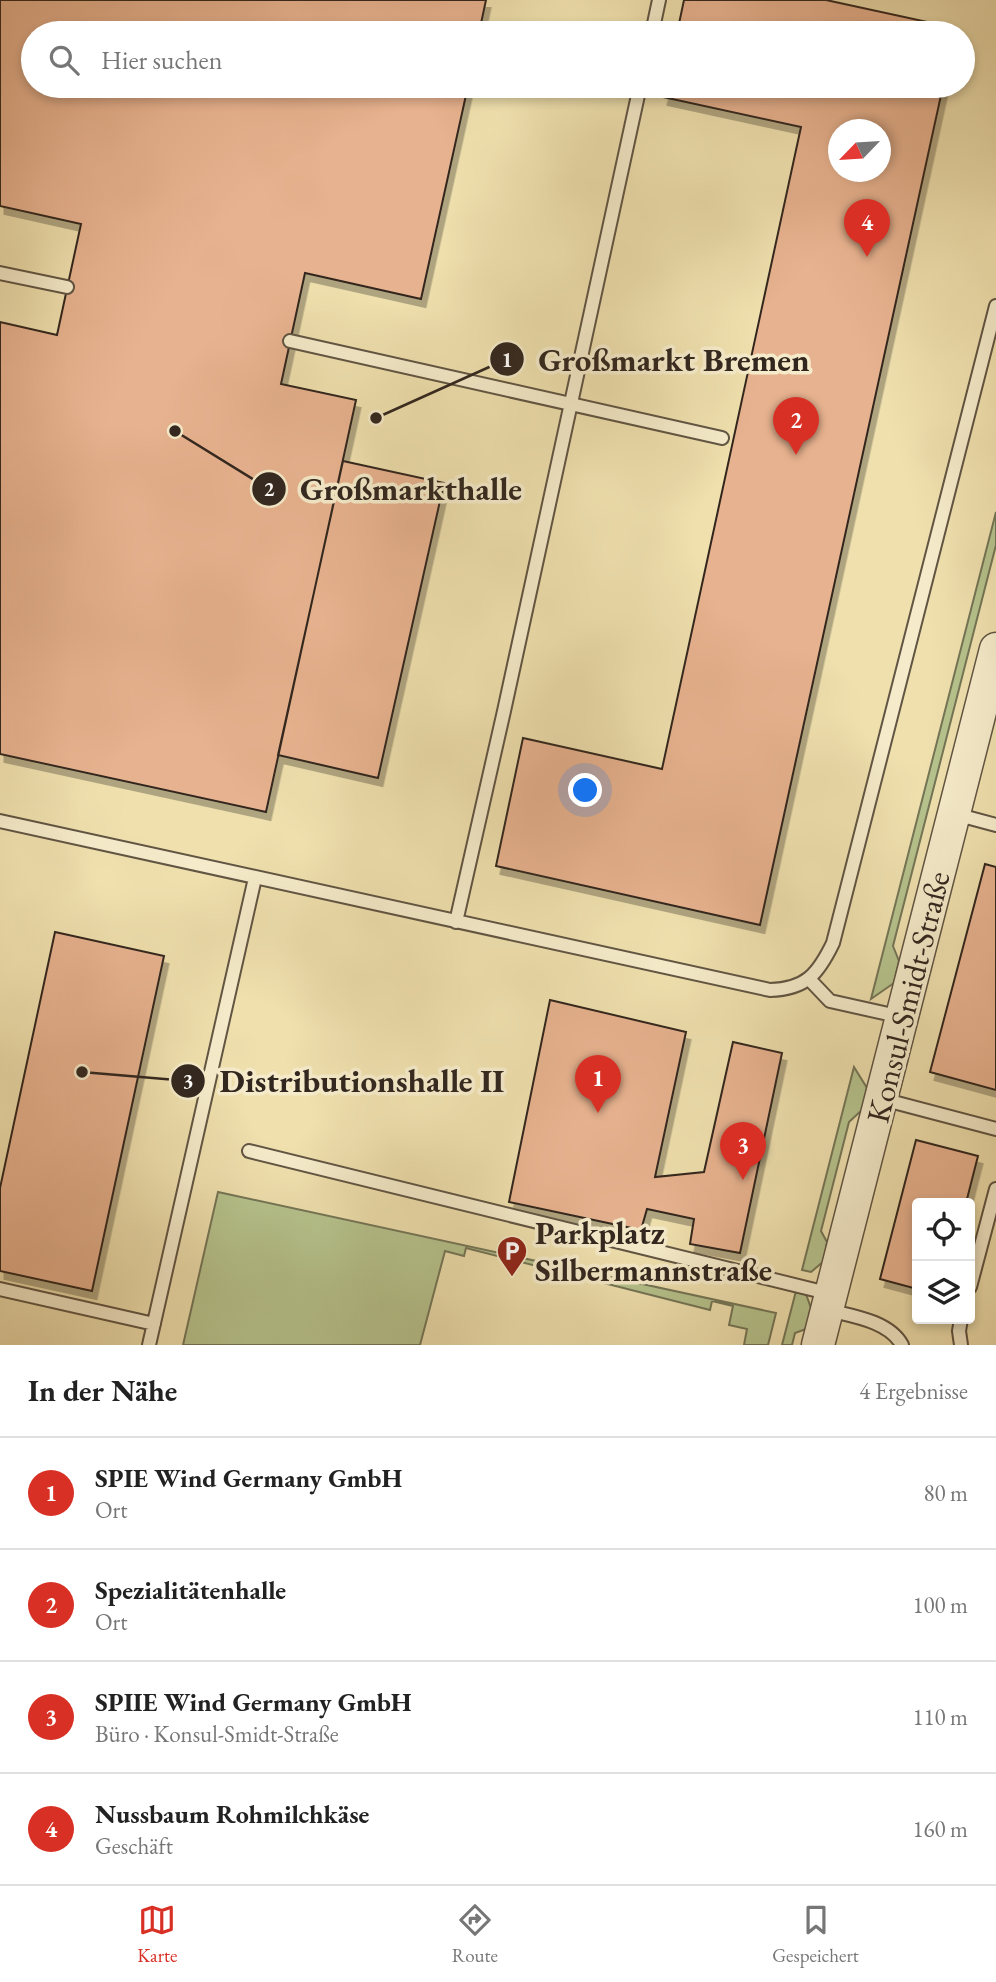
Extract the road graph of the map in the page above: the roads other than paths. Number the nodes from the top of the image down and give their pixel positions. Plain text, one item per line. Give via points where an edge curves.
1 (659, 0) edge
2 (655, 21) edge
3 (637, 98) edge
4 (0, 273) edge
5 (67, 287) dead end
6 (996, 306) edge
7 (290, 341) dead end
8 (571, 404) junction
9 (722, 438) dead end
10 (996, 649) edge
11 (955, 814) junction
12 (0, 821) edge
13 (996, 825) edge
14 (255, 878) junction
15 (456, 922) junction
16 (809, 979) junction
17 (902, 1017) junction
18 (881, 1099) junction
19 (996, 1129) edge
20 (249, 1151) dead end
21 (996, 1189) edge
22 (975, 1268) edge
23 (0, 1289) edge
24 (829, 1302) junction
25 (154, 1324) junction
26 (960, 1324) edge
27 (149, 1345) edge
28 (818, 1345) edge
29 (902, 1345) edge
30 (961, 1345) edge

1 - 2 lane
3 - 8 lane
4 - 5 lane
6 - 16 lane via 833,943
7 - 8 lane
8 - 9 lane
8 - 15 lane
10 - 11 street, Konsul-Smidt-Straße
11 - 13 lane
11 - 17 street, Konsul-Smidt-Straße
12 - 14 lane
14 - 15 lane
14 - 25 lane
15 - 16 lane via 770,990 790,990
16 - 17 lane via 830,1001
17 - 18 street, Konsul-Smidt-Straße
18 - 19 lane
18 - 24 street, Konsul-Smidt-Straße
20 - 24 lane
21 - 22 lane
23 - 25 lane
24 - 28 street, Konsul-Smidt-Straße
24 - 29 lane via 884,1327
25 - 27 lane
26 - 30 lane

